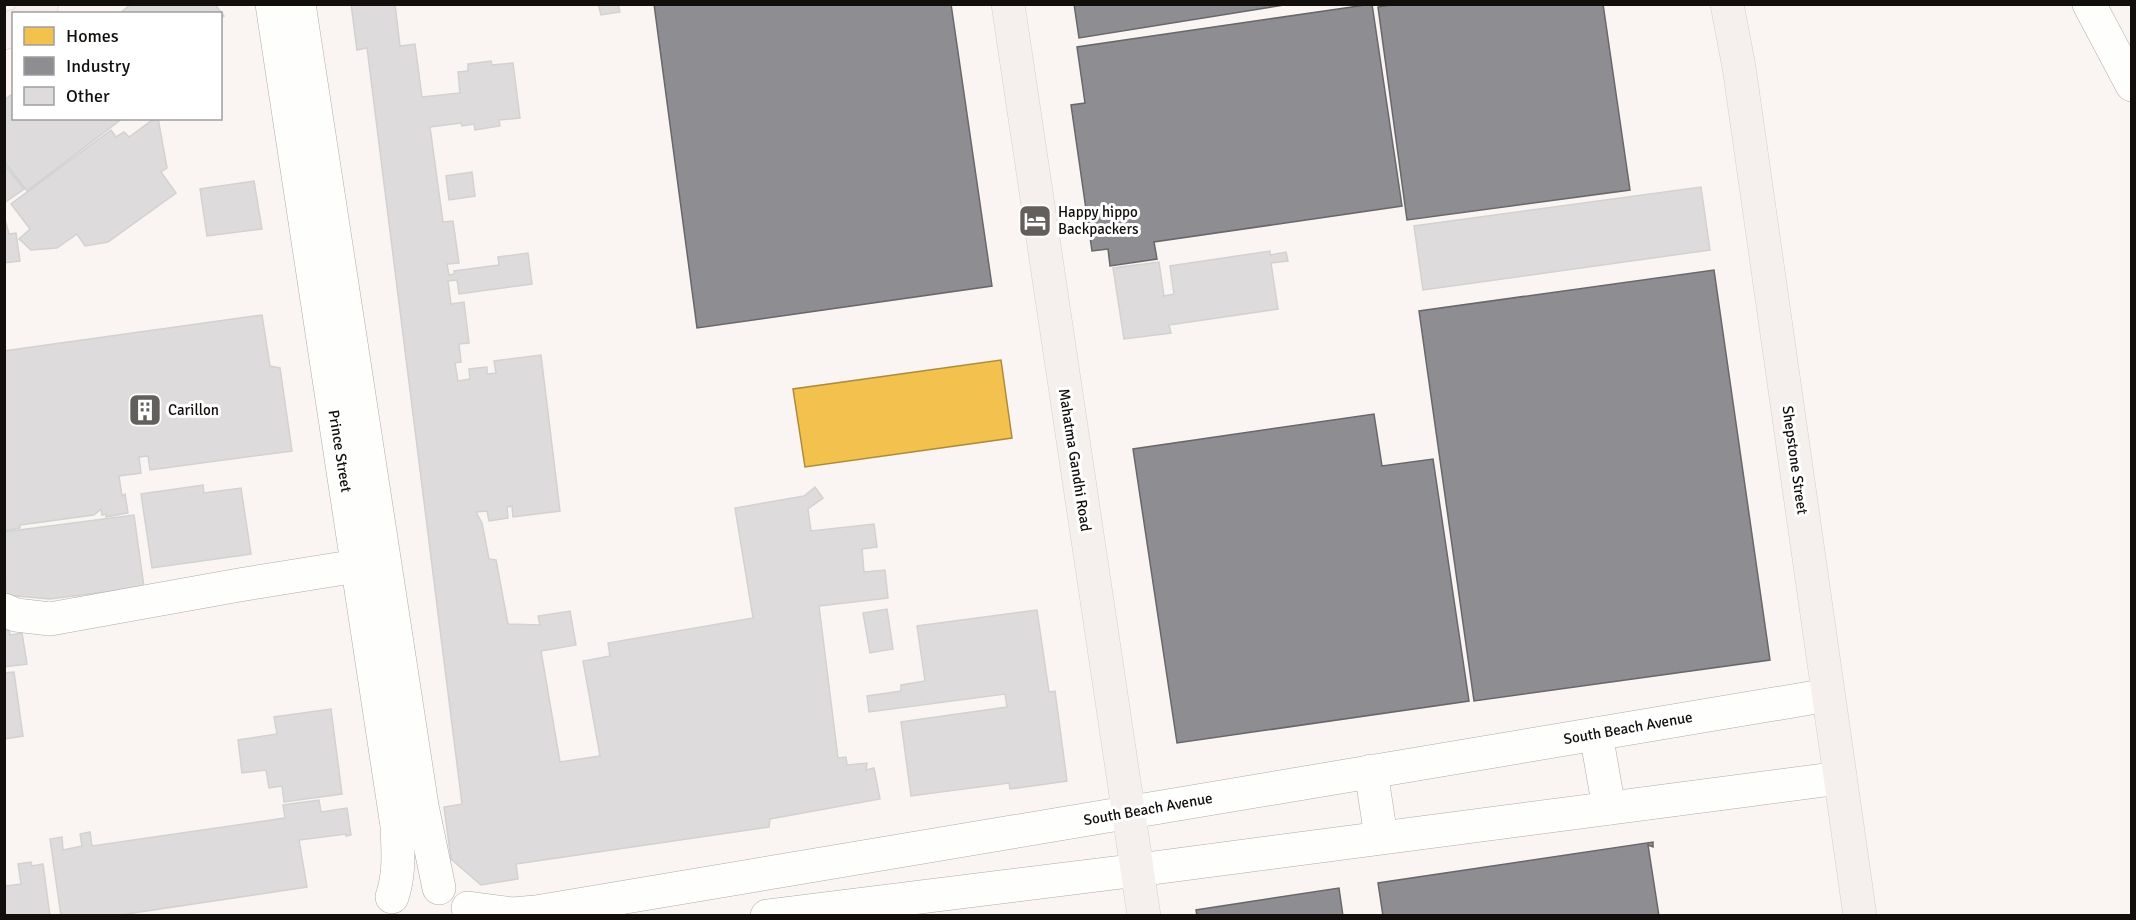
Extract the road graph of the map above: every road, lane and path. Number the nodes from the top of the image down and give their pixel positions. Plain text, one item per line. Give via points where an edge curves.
1 (272, 4) edge
2 (298, 4) edge
3 (1008, 4) edge
4 (1727, 4) edge
5 (2089, 4) edge
6 (2132, 85) edge
7 (357, 566) junction
8 (4, 610) edge
9 (1828, 695) junction
10 (1596, 734) junction
11 (1371, 771) junction
12 (1840, 778) junction
13 (1609, 808) junction
14 (1128, 813) junction
15 (1381, 837) junction
16 (1138, 870) junction
17 (439, 888) junction
18 (385, 906) edge
19 (471, 912) edge
20 (767, 915) edge
21 (1144, 915) edge
22 (1860, 915) edge

1 - 7 street, Prince Street
2 - 17 street, Prince Street via 422,806
3 - 14 main road, Mahatma Gandhi Road
4 - 9 main road, Shepstone Street via 1741,79
5 - 6 street
7 - 8 street via 50,619
7 - 18 street, Prince Street via 397,826 397,883
9 - 10 street, South Beach Avenue
9 - 12 main road, Shepstone Street
10 - 11 street, South Beach Avenue
10 - 13 street
11 - 14 street, South Beach Avenue
11 - 15 street
12 - 13 street
12 - 22 main road, Shepstone Street
13 - 15 street
14 - 16 main road, Mahatma Gandhi Road
14 - 19 street, South Beach Avenue via 530,914
15 - 16 street
16 - 20 street
16 - 21 main road, Mahatma Gandhi Road
17 - 18 street via 407,891
17 - 19 street

